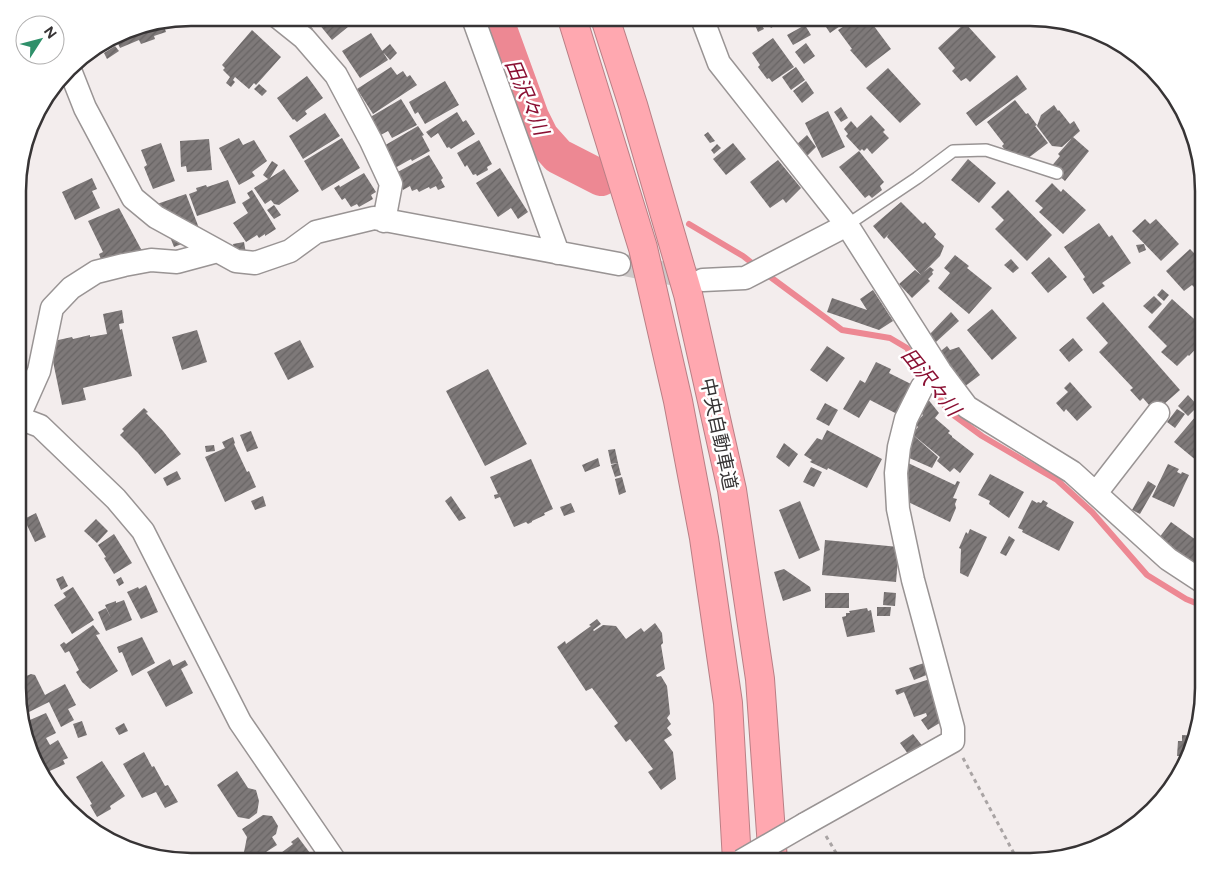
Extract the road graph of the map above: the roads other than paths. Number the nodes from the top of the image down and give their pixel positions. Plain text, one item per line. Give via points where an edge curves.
1 (290, 27) edge
2 (476, 27) edge
3 (575, 27) edge
4 (608, 27) edge
5 (705, 27) edge
6 (73, 77) edge
7 (1056, 173) dead end
8 (384, 221) junction
9 (847, 225) junction
10 (218, 251) junction
11 (558, 253) junction
12 (619, 264) tunnel mouth
13 (703, 280) tunnel mouth
14 (932, 378) junction
15 (26, 400) edge
16 (1158, 413) dead end
17 (26, 420) edge
18 (1096, 493) junction
19 (1194, 576) edge
20 (329, 852) edge
21 (737, 853) edge
22 (756, 853) edge
23 (772, 853) edge

1 - 8 street via 304,38 336,76 371,141 391,184
2 - 11 street
3 - 21 highway, 中央自動車道 via 643,248 678,401 704,538 728,703
4 - 23 highway, 中央自動車道 via 688,294 732,490 760,679
5 - 9 street via 719,63
6 - 10 street via 85,108 133,198 156,217
7 - 9 lane via 986,150 953,151
8 - 10 street via 374,218 316,232 290,251 254,263 236,261
8 - 11 street
9 - 13 street via 748,277
9 - 14 street
10 - 15 street via 177,262 151,260 96,272 71,288 52,308 39,371
11 - 12 street
14 - 18 street via 967,407 1072,472
14 - 22 street, bridge via 906,419 896,473 898,508 926,632 953,728 953,741
16 - 18 street
17 - 20 street via 40,426 116,499 143,531 240,722
18 - 19 street via 1168,559

